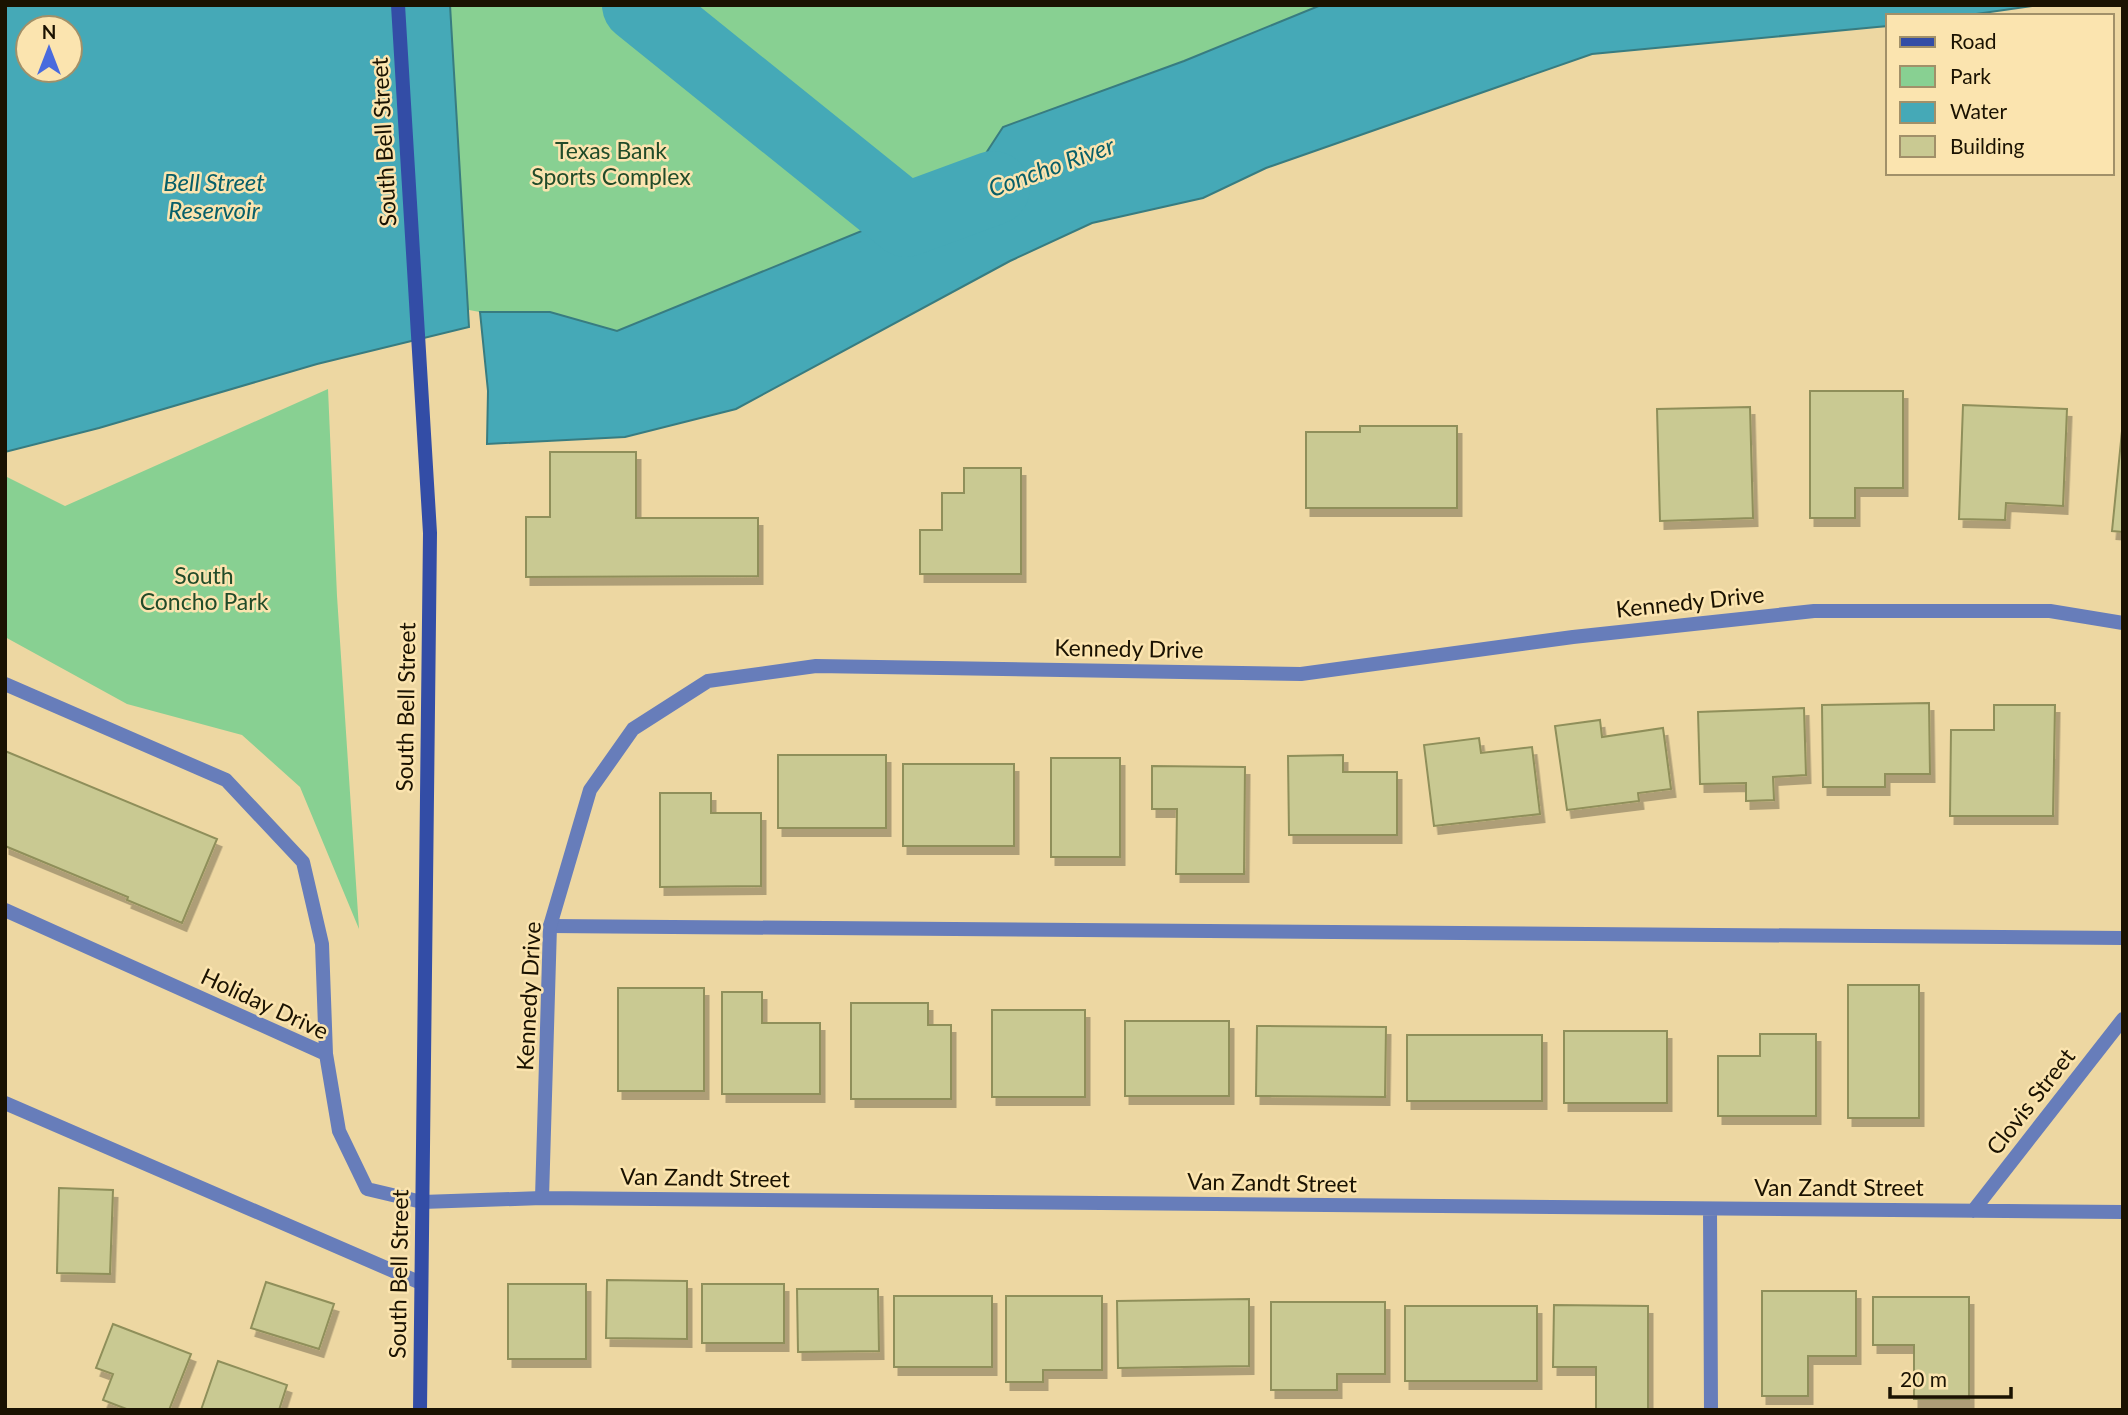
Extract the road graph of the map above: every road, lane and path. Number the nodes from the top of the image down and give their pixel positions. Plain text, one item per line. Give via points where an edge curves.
1 (398, 5) edge
2 (2123, 623) edge
3 (5, 684) edge
4 (5, 910) edge
5 (551, 926) junction
6 (2123, 938) edge
7 (2123, 1019) edge
8 (326, 1054) junction
9 (5, 1103) edge
10 (542, 1198) junction
11 (422, 1202) junction
12 (1710, 1209) junction
13 (1973, 1211) junction
14 (2123, 1212) edge
15 (421, 1283) junction
16 (419, 1410) edge
17 (1711, 1410) edge

1 - 11 main road, South Bell Street via 430,533
2 - 5 street, Kennedy Drive via 2050,611 1814,611 1573,637 1301,674 816,666 708,681 633,729 590,790
3 - 8 street via 226,780 303,862 322,944
4 - 8 street, Holiday Drive
5 - 6 street
5 - 10 street, Kennedy Drive
7 - 13 street, Clovis Street
8 - 11 street, Holiday Drive via 338,1131 367,1189
9 - 15 street
10 - 11 street, Van Zandt Street
10 - 12 street, Van Zandt Street
11 - 15 main road, South Bell Street
12 - 13 street, Van Zandt Street
12 - 17 street
13 - 14 street, Van Zandt Street
15 - 16 main road, South Bell Street

